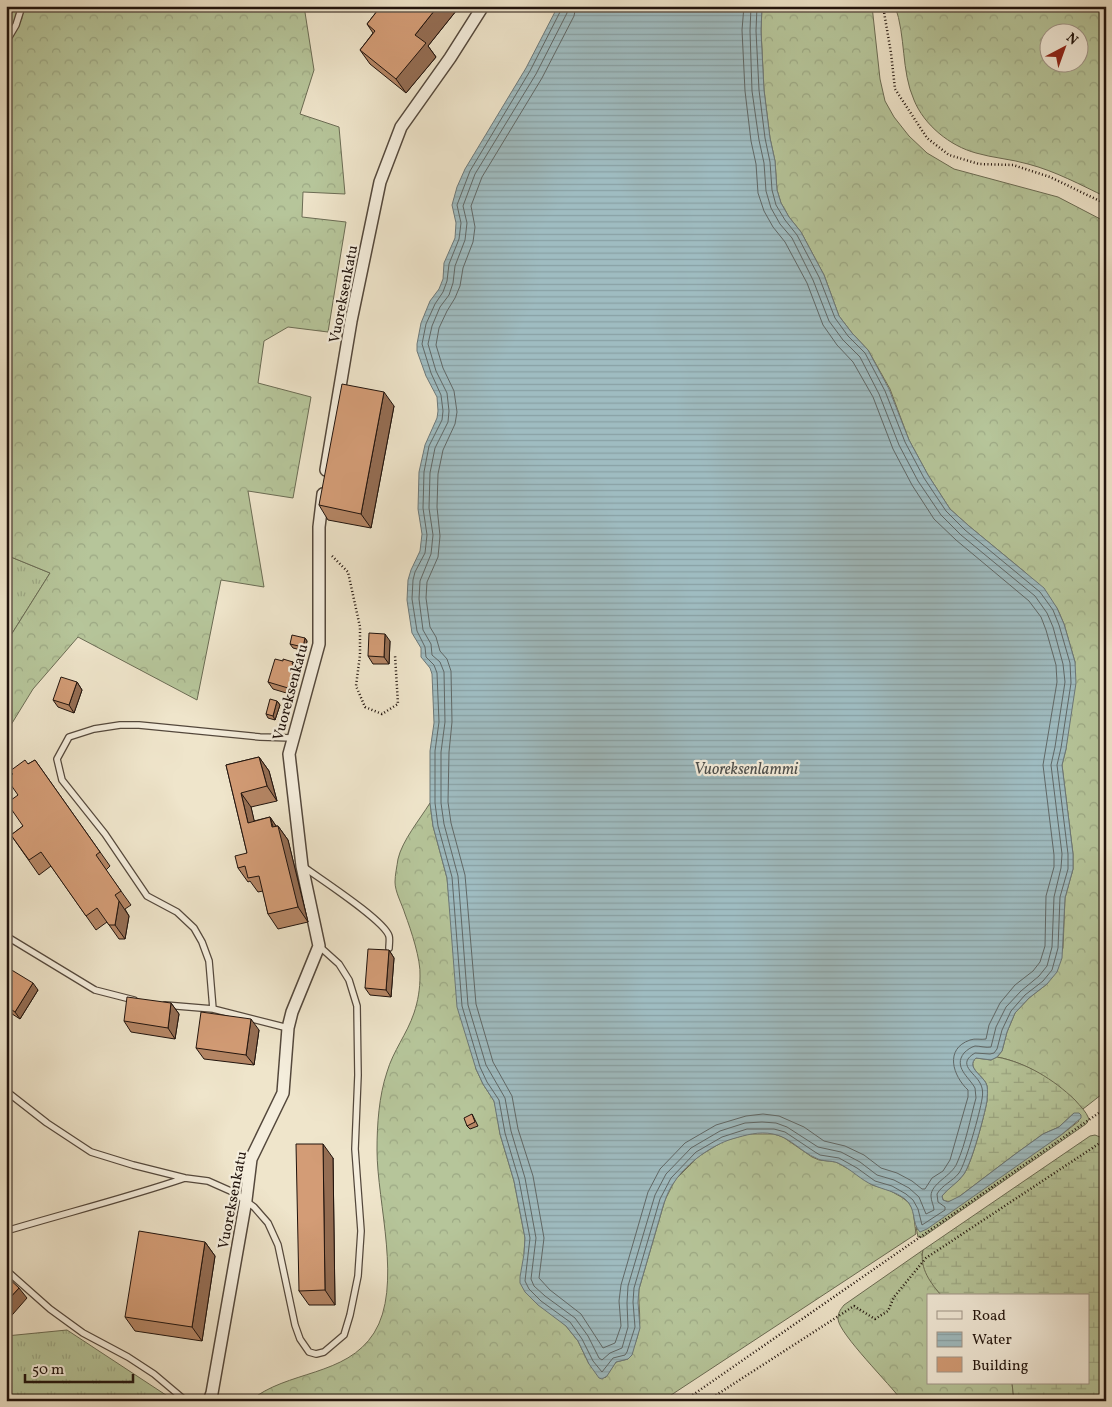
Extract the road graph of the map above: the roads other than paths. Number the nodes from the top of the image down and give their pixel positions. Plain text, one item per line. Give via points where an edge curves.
1 (22, 6) edge
2 (483, 6) edge
3 (6, 42) edge
4 (294, 738) junction
5 (302, 866) junction
6 (6, 936) edge
7 (319, 946) junction
8 (389, 948) edge
9 (141, 1001) edge
10 (158, 1004) edge
11 (213, 1009) junction
12 (288, 1028) junction
13 (6, 1090) edge
14 (186, 1178) junction
15 (246, 1200) junction
16 (6, 1231) edge
17 (6, 1270) edge
18 (186, 1401) edge
19 (209, 1401) edge

1 - 3 lane
2 - 4 street, Vuoreksenkatu via 402,127 380,182 352,320 320,518 319,644
4 - 5 street, Vuoreksenkatu via 289,754
4 - 11 lane via 120,726 94,729 69,737 57,759 62,780 105,834 147,896 177,912 194,928 209,961
5 - 7 street, Vuoreksenkatu
5 - 8 lane via 372,917 389,936
6 - 9 lane via 95,990
7 - 12 street, Vuoreksenkatu
7 - 15 lane via 339,964 349,980 357,1006 354,1149 361,1231 358,1276 344,1335 324,1352 309,1352 300,1339 294,1325 278,1245 262,1214
10 - 11 lane
11 - 12 lane
12 - 15 street, Vuoreksenkatu via 283,1093 251,1159
13 - 14 lane via 91,1152
14 - 15 lane via 208,1181
14 - 16 lane
15 - 19 street, Vuoreksenkatu
17 - 18 lane via 50,1309 83,1333 154,1374

